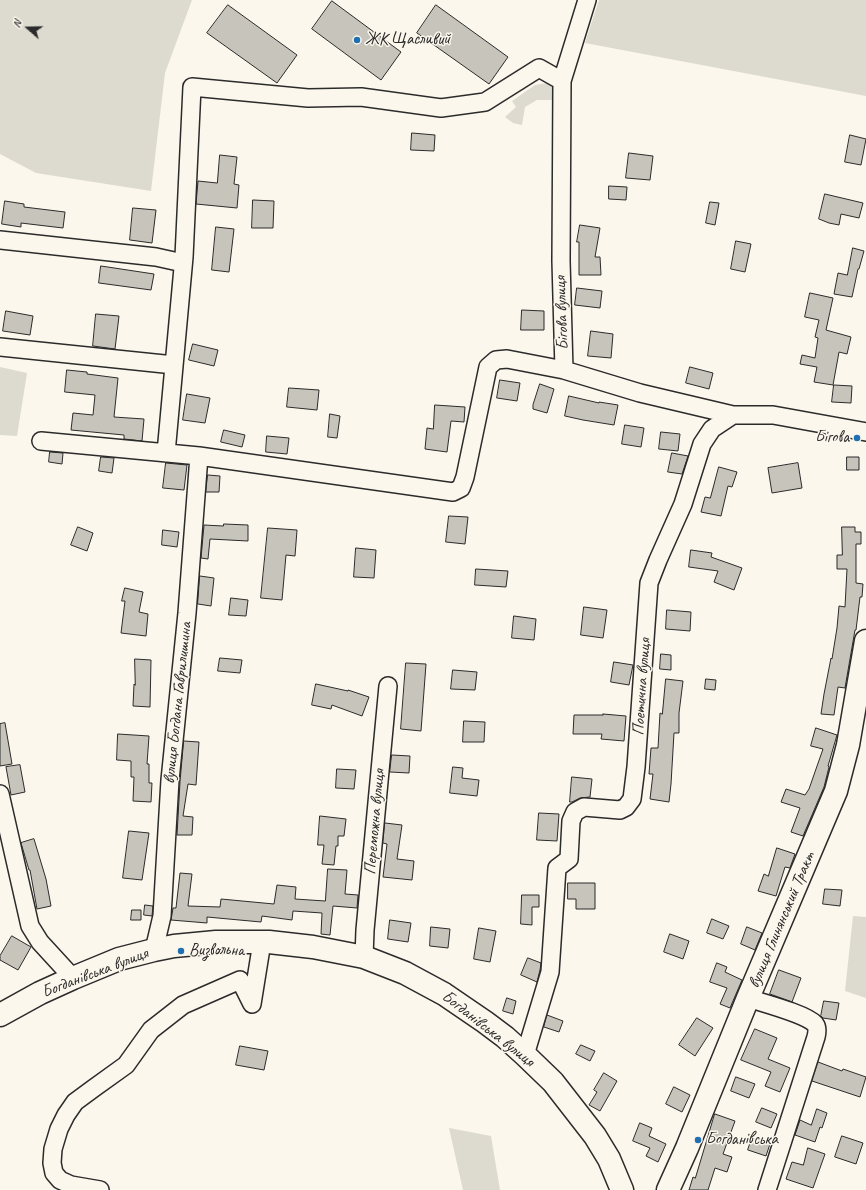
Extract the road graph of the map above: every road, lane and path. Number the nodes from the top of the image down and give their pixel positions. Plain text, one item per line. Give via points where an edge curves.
1 (587, 0) edge
2 (562, 81) junction
3 (0, 240) edge
4 (183, 263) junction
5 (0, 347) edge
6 (174, 365) junction
7 (564, 370) junction
8 (733, 415) junction
9 (866, 432) edge
10 (41, 441) dead end
11 (166, 453) junction
12 (199, 456) junction
13 (866, 642) edge
14 (388, 686) dead end
15 (0, 794) edge
16 (0, 854) edge
17 (15, 863) junction
18 (262, 942) junction
19 (154, 950) junction
20 (364, 957) junction
21 (73, 978) junction
22 (748, 998) junction
23 (2, 1011) edge
24 (525, 1055) junction
25 (100, 1190) edge
26 (622, 1190) edge
27 (668, 1190) edge
28 (767, 1190) edge

1 - 2 street, Бігова вулиця
2 - 4 street via 540,68 485,102 441,108 361,97 308,98 192,87
2 - 7 street, Бігова вулиця via 561,261
3 - 4 street via 156,257
4 - 6 street
5 - 6 street
6 - 11 street
7 - 8 street, Бігова вулиця via 640,393
7 - 12 street via 507,359 496,360 488,367 465,477 461,488 453,492
8 - 9 street via 773,415
8 - 24 street, Поетична вулиця via 712,429 702,444 683,504 650,584 632,799 620,810 584,807 575,812 571,821 570,859 557,868 550,972
10 - 11 street
11 - 12 street
12 - 19 street, вулиця Богдана Гаврилишина via 187,613 170,780 162,916
13 - 22 main road, вулиця Глинянський Тракт via 848,745 836,791
14 - 20 street, Переможна вулиця
15 - 17 street
16 - 17 street
17 - 21 street via 30,926 40,942
18 - 19 main road, Богданівська вулиця via 216,942
18 - 20 main road, Богданівська вулиця via 313,947
18 - 25 street via 252,1004 240,980 183,1005 151,1030 126,1065 75,1102 66,1115 53,1149 54,1174 71,1185
19 - 21 main road, Богданівська вулиця via 119,959
20 - 24 main road, Богданівська вулиця via 444,994
21 - 23 main road, Богданівська вулиця
22 - 27 main road, вулиця Глинянський Тракт
22 - 28 street via 792,1012 815,1024 817,1029
24 - 26 main road, Богданівська вулиця via 554,1082 591,1130 609,1159

